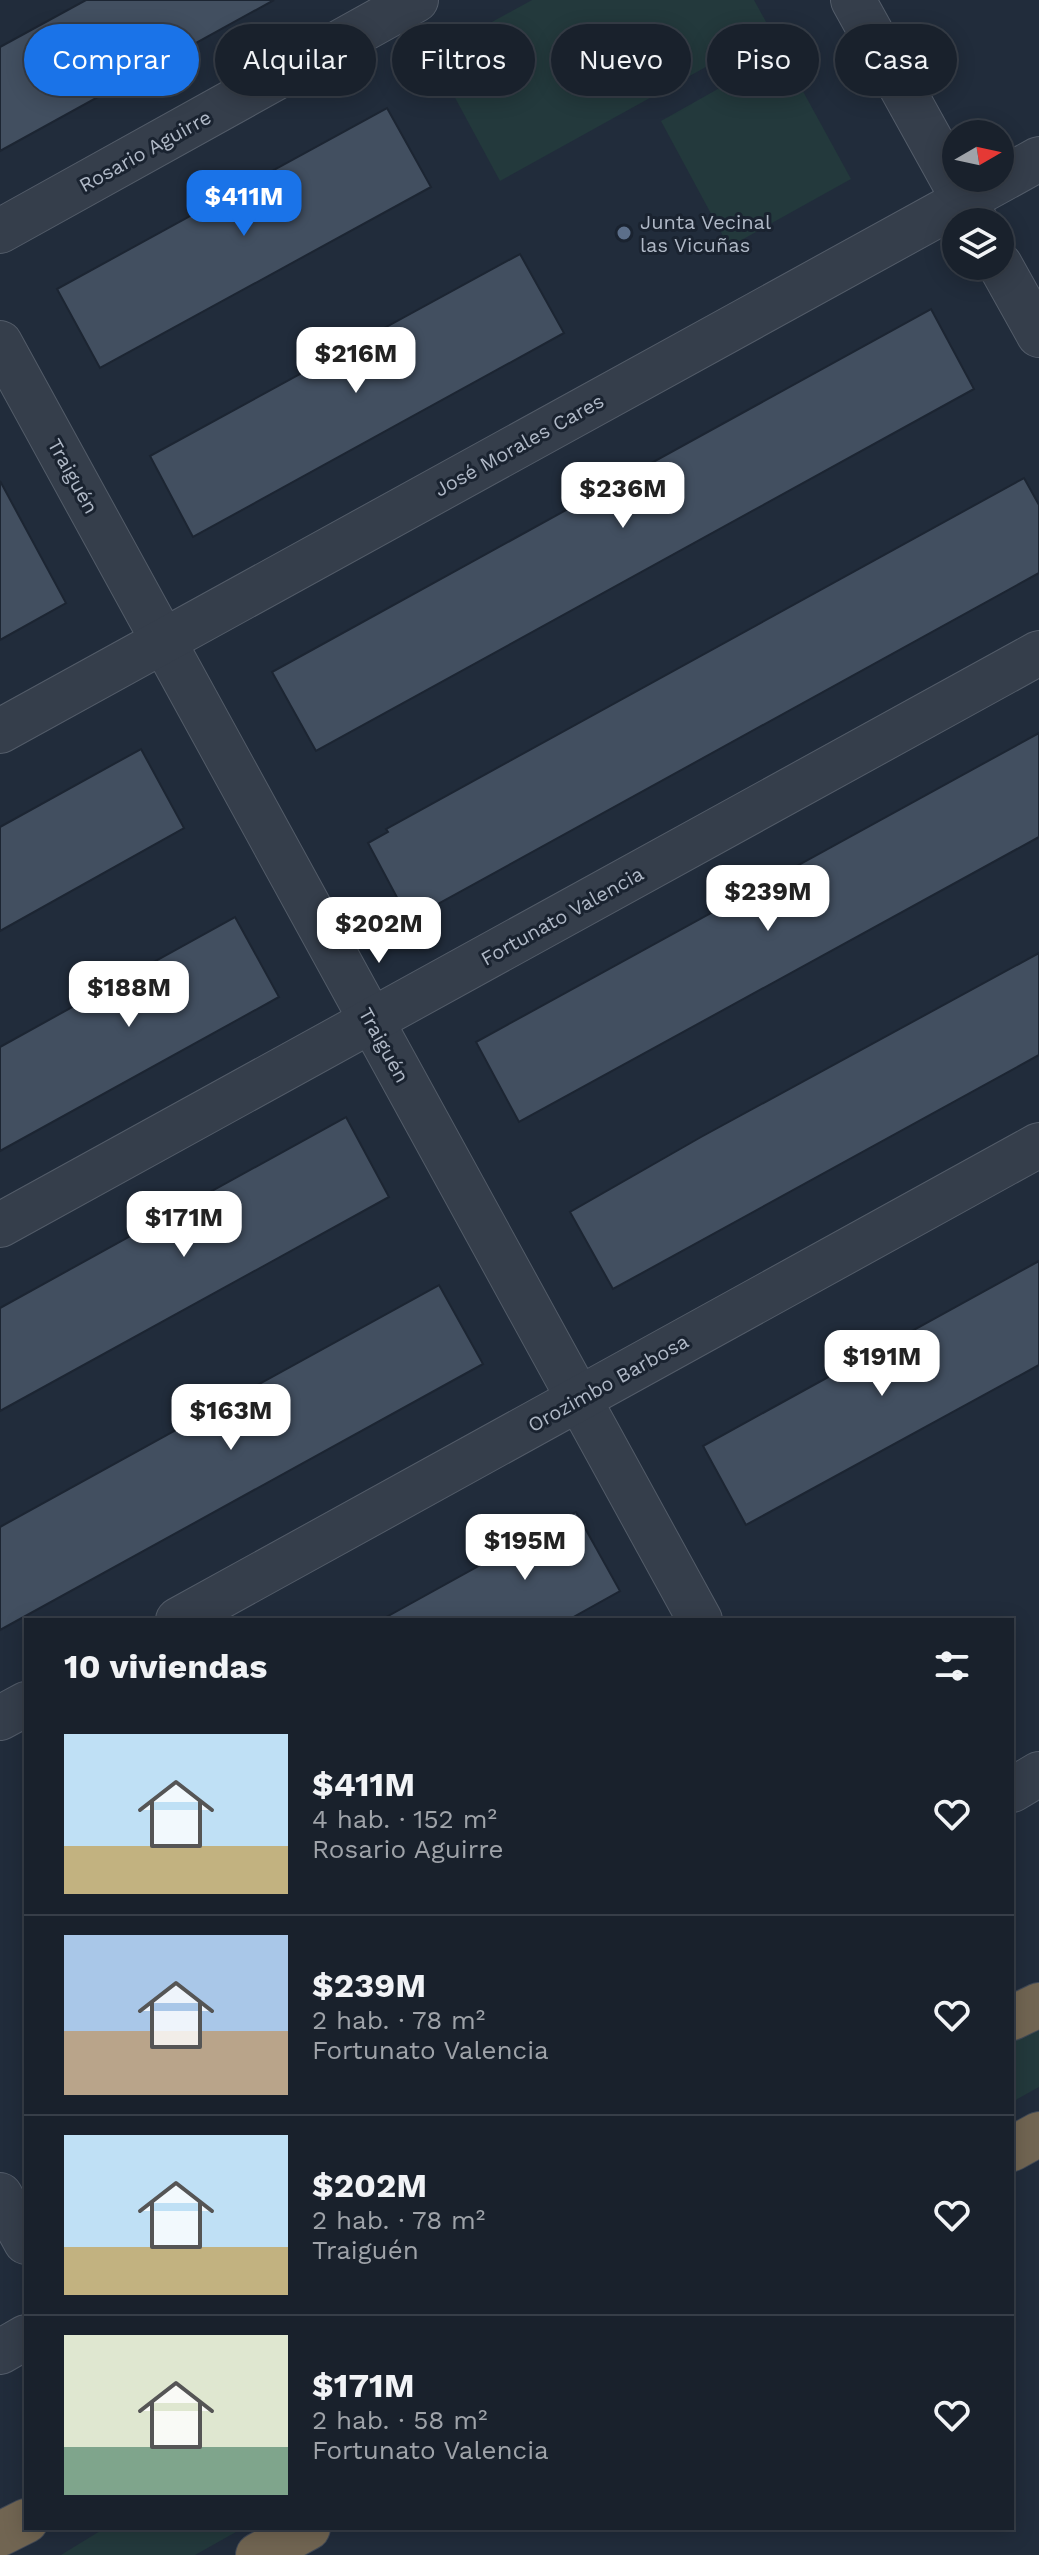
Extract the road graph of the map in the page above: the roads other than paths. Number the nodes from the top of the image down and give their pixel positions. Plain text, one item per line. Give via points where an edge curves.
1 (416, 0) edge
2 (853, 0) edge
3 (1039, 159) edge
4 (968, 208) edge
5 (974, 208) edge
6 (942, 226) edge
7 (0, 231) edge
8 (1008, 280) edge
9 (1039, 335) edge
10 (0, 343) edge
11 (163, 641) junction
12 (1039, 653) edge
13 (0, 731) edge
14 (371, 1021) junction
15 (1039, 1145) edge
16 (0, 1225) edge
17 (578, 1399) junction
18 (182, 1618) edge
19 (699, 1618) edge
20 (24, 1705) edge
21 (0, 1718) edge
22 (1039, 1774) edge
23 (1014, 1789) edge
24 (1039, 2005) edge
25 (1014, 2017) edge
26 (1039, 2134) edge
27 (1014, 2148) edge
28 (0, 2195) edge
29 (24, 2238) edge
30 (24, 2338) edge
31 (0, 2352) edge
32 (24, 2522) edge
33 (304, 2530) edge
34 (0, 2534) edge
35 (258, 2555) edge

1 - 7 street, Rosario Aguirre
2 - 4 street
3 - 5 street, José Morales Cares
6 - 11 street, José Morales Cares
8 - 9 street
10 - 11 street, Traiguén
11 - 13 street, José Morales Cares
11 - 14 street, Traiguén
12 - 14 street, Fortunato Valencia
14 - 16 street, Fortunato Valencia
14 - 17 street, Traiguén
15 - 17 street, Orozimbo Barbosa
17 - 18 street, Orozimbo Barbosa
17 - 19 street, Traiguén
20 - 21 street
22 - 23 street
24 - 25 highway
26 - 27 highway
28 - 29 street
30 - 31 street
32 - 34 highway
33 - 35 highway

